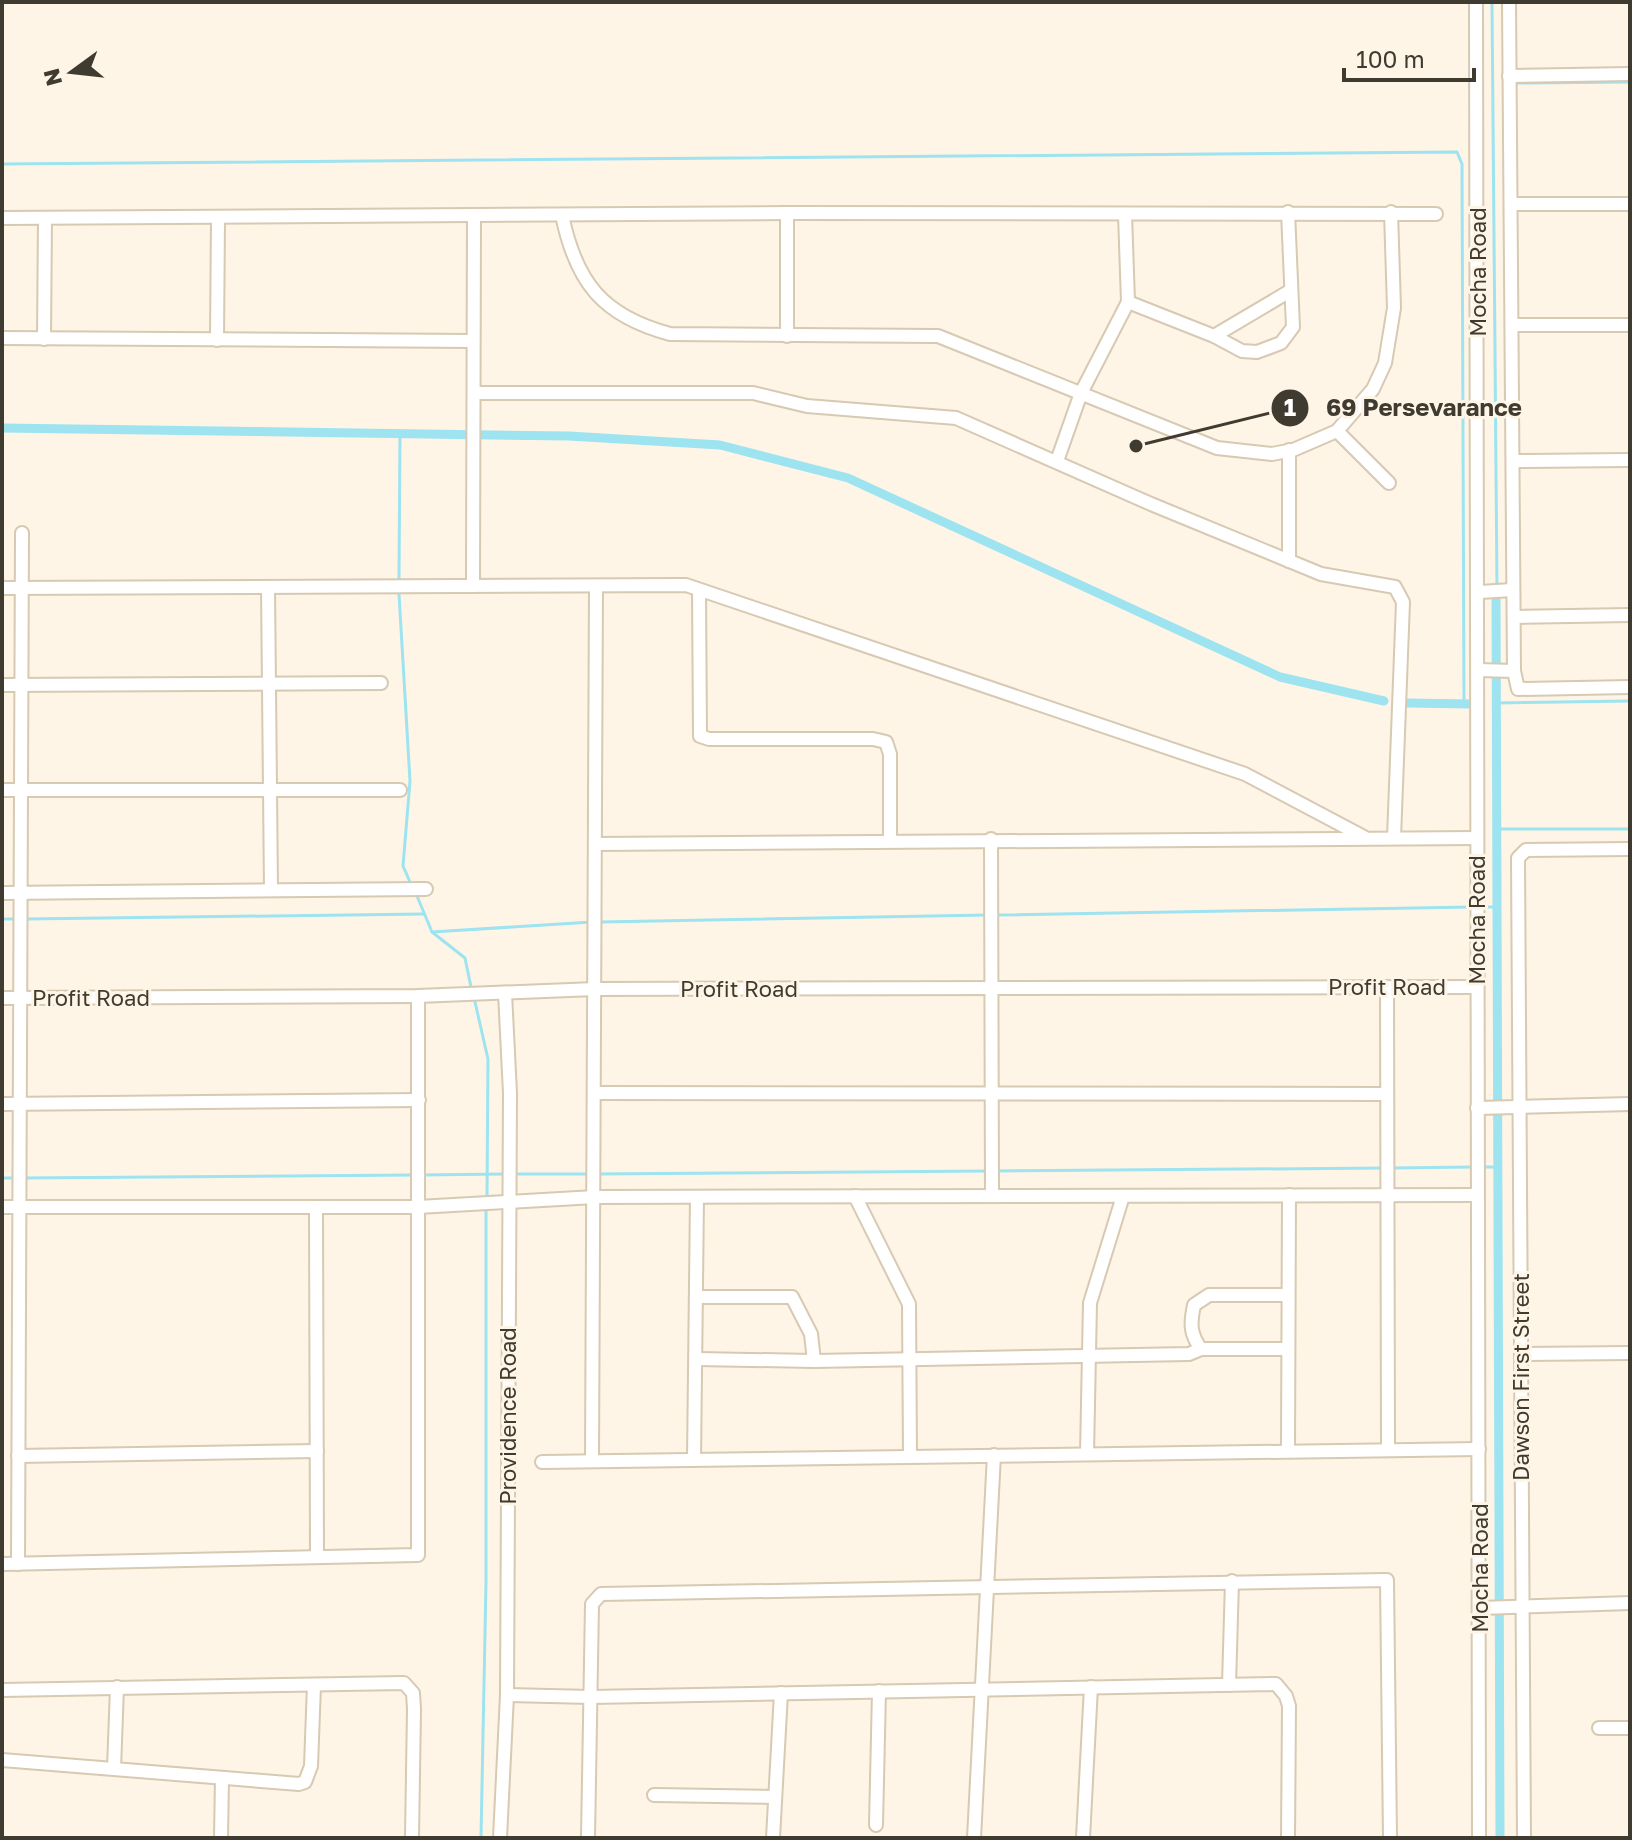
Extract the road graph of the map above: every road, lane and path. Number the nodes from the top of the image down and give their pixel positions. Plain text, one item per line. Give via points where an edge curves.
1 (1476, 2) edge
2 (1509, 2) edge
3 (1630, 74) edge
4 (1509, 76) junction
5 (1514, 204) junction
6 (1630, 204) edge
7 (1288, 212) junction
8 (1391, 212) junction
9 (787, 213) junction
10 (1125, 214) junction
11 (1436, 214) dead end
12 (562, 215) junction
13 (474, 216) junction
14 (2, 218) edge
15 (45, 218) junction
16 (218, 219) junction
17 (1290, 291) junction
18 (1128, 302) junction
19 (1512, 325) junction
20 (1630, 325) edge
21 (787, 336) junction
22 (1214, 336) junction
23 (2, 338) edge
24 (44, 339) junction
25 (217, 340) junction
26 (473, 341) junction
27 (474, 393) junction
28 (1081, 393) junction
29 (1337, 431) junction
30 (1289, 450) junction
31 (1630, 460) edge
32 (1057, 461) junction
33 (1515, 461) junction
34 (1389, 483) dead end
35 (22, 533) dead end
36 (1289, 561) junction
37 (473, 586) junction
38 (596, 586) junction
39 (268, 587) junction
40 (2, 588) edge
41 (21, 588) junction
42 (699, 590) junction
43 (1512, 590) junction
44 (1480, 592) junction
45 (1630, 615) edge
46 (1514, 617) junction
47 (1482, 670) junction
48 (1508, 671) junction
49 (381, 683) dead end
50 (2, 685) edge
51 (20, 685) junction
52 (269, 686) junction
53 (1630, 687) edge
54 (2, 790) edge
55 (19, 790) junction
56 (400, 790) dead end
57 (270, 791) junction
58 (1364, 837) junction
59 (1394, 838) junction
60 (1477, 838) junction
61 (991, 839) junction
62 (890, 841) junction
63 (595, 844) junction
64 (1630, 849) edge
65 (426, 889) dead end
66 (271, 890) junction
67 (2, 893) edge
68 (21, 893) junction
69 (1387, 987) junction
70 (1477, 987) junction
71 (993, 988) junction
72 (595, 989) junction
73 (505, 993) junction
74 (418, 996) junction
75 (2, 998) edge
76 (20, 998) junction
77 (992, 1092) junction
78 (595, 1093) junction
79 (1387, 1094) junction
80 (419, 1100) junction
81 (2, 1104) edge
82 (19, 1104) junction
83 (1630, 1104) edge
84 (1514, 1105) junction
85 (1482, 1108) junction
86 (1289, 1195) junction
87 (1477, 1195) junction
88 (855, 1196) junction
89 (992, 1196) junction
90 (1123, 1196) junction
91 (1387, 1196) junction
92 (595, 1197) junction
93 (697, 1197) junction
94 (508, 1203) junction
95 (2, 1207) edge
96 (17, 1207) junction
97 (418, 1207) junction
98 (316, 1208) junction
99 (2, 1294) edge
100 (18, 1294) junction
101 (1288, 1295) junction
102 (696, 1297) junction
103 (1201, 1349) junction
104 (1288, 1349) junction
105 (1630, 1353) edge
106 (1521, 1354) junction
107 (1087, 1356) junction
108 (911, 1358) junction
109 (697, 1359) junction
110 (814, 1361) junction
111 (1288, 1449) junction
112 (1479, 1449) junction
113 (1388, 1450) junction
114 (317, 1451) junction
115 (1087, 1454) junction
116 (994, 1455) junction
117 (18, 1456) junction
118 (910, 1456) junction
119 (694, 1460) junction
120 (592, 1461) junction
121 (542, 1462) dead end
122 (317, 1557) junction
123 (2, 1564) edge
124 (18, 1564) junction
125 (1232, 1581) junction
126 (989, 1585) junction
127 (1630, 1603) edge
128 (1523, 1606) junction
129 (1485, 1608) junction
130 (314, 1685) junction
131 (1229, 1685) junction
132 (117, 1687) junction
133 (1091, 1687) junction
134 (985, 1689) junction
135 (2, 1690) edge
136 (879, 1691) junction
137 (781, 1693) junction
138 (507, 1695) junction
139 (591, 1697) junction
140 (1599, 1728) dead end
141 (1630, 1728) edge
142 (2, 1760) edge
143 (114, 1769) junction
144 (222, 1778) junction
145 (654, 1795) dead end
146 (775, 1797) junction
147 (876, 1825) dead end
148 (221, 1838) edge
149 (412, 1838) edge
150 (500, 1838) edge
151 (588, 1838) edge
152 (773, 1838) edge
153 (974, 1838) edge
154 (1083, 1838) edge
155 (1288, 1838) edge
156 (1390, 1838) edge
157 (1479, 1838) edge
158 (1524, 1838) edge

1 - 44 street, Mocha Road
2 - 4 street
3 - 4 street
4 - 5 street
5 - 6 street
5 - 19 street
7 - 8 street
7 - 10 street
7 - 17 street
8 - 11 street
8 - 29 street via 1394,308 1387,355 1373,389
9 - 10 street
9 - 12 street
9 - 21 street
10 - 18 street
12 - 13 street
12 - 21 street via 574,259 590,288 624,318 670,334
13 - 16 street
13 - 26 street
14 - 15 street
15 - 16 street
15 - 24 street
16 - 25 street
17 - 22 street
17 - 22 street via 1293,327 1281,343 1242,351
18 - 22 street
18 - 28 street
19 - 20 street
19 - 33 street
21 - 28 street via 938,336
23 - 24 street
24 - 25 street
25 - 26 street
26 - 27 street
27 - 32 street via 753,393 807,406 956,418
27 - 37 street
28 - 30 street via 1217,448 1272,454
28 - 32 street
29 - 30 street
29 - 34 street
30 - 36 street
31 - 33 street
32 - 36 street
33 - 43 street
35 - 41 street
36 - 59 street via 1321,574 1395,587 1401,596
37 - 38 street
37 - 39 street
38 - 42 street via 686,585
38 - 63 street
39 - 41 street
39 - 52 street
40 - 41 street
41 - 51 street
42 - 58 street via 1245,774
42 - 62 street via 700,736 886,742
43 - 44 street
43 - 46 street
44 - 47 street, Mocha Road
45 - 46 street
46 - 48 street
47 - 48 street
47 - 60 street, Mocha Road
48 - 53 street via 1518,689
49 - 52 street
50 - 51 street
51 - 52 street
51 - 55 street
52 - 57 street
54 - 55 street
55 - 57 street
55 - 68 street
56 - 57 street
57 - 66 street
58 - 59 street
58 - 61 street
59 - 60 street
60 - 70 street, Mocha Road
61 - 62 street
61 - 71 street
62 - 63 street
63 - 72 street
64 - 84 street, Dawson First Street via 1524,851 1518,858
65 - 66 street
66 - 68 street
67 - 68 street
68 - 76 street
69 - 70 street, Profit Road
69 - 71 street, Profit Road
69 - 79 street
70 - 85 street, Mocha Road
71 - 72 street, Profit Road
71 - 77 street
72 - 73 street, Profit Road
72 - 78 street
73 - 74 street, Profit Road
73 - 94 street, Providence Road
74 - 76 street, Profit Road
74 - 80 street
75 - 76 street, Profit Road
76 - 82 street
77 - 78 street
77 - 79 street
77 - 89 street
78 - 92 street
79 - 91 street
80 - 82 street
80 - 97 street
81 - 82 street
82 - 96 street
83 - 84 street
84 - 85 street
84 - 106 street, Dawson First Street
85 - 87 street, Mocha Road
86 - 90 street
86 - 91 street
86 - 101 street
87 - 91 street
87 - 112 street, Mocha Road
88 - 89 street
88 - 93 street
88 - 108 street via 909,1304
89 - 90 street
90 - 107 street via 1090,1303
91 - 113 street
92 - 93 street
92 - 94 street
92 - 120 street
93 - 102 street
94 - 97 street
94 - 138 street, Providence Road
95 - 96 street
96 - 98 street
96 - 100 street
97 - 98 street
97 - 122 street via 418,1555
98 - 114 street
99 - 100 street
100 - 117 street
101 - 103 street via 1200,1297 1190,1322
101 - 104 street
102 - 109 street
102 - 110 street via 792,1297 811,1334
103 - 104 street
103 - 107 street via 1189,1354
104 - 111 street
105 - 106 street
106 - 128 street, Dawson First Street
107 - 108 street
107 - 115 street
108 - 110 street
108 - 118 street
109 - 110 street
109 - 119 street
111 - 113 street
111 - 115 street
112 - 113 street
112 - 129 street, Mocha Road
114 - 117 street
114 - 122 street
115 - 116 street
116 - 118 street
116 - 126 street
117 - 124 street
118 - 119 street
119 - 120 street
120 - 121 street
122 - 124 street
123 - 124 street
125 - 126 street
125 - 131 street
125 - 156 street via 1387,1580
126 - 134 street
126 - 139 street via 601,1594 592,1604
127 - 128 street
128 - 129 street
128 - 158 street, Dawson First Street
129 - 157 street, Mocha Road
130 - 132 street
130 - 144 street via 311,1766 305,1782
130 - 149 street via 399,1682 413,1693
131 - 133 street
131 - 155 street via 1276,1684 1286,1696
132 - 135 street
132 - 143 street
133 - 134 street
133 - 154 street
134 - 136 street
134 - 153 street
136 - 137 street
136 - 147 street
137 - 139 street
137 - 146 street
138 - 139 street
138 - 150 street, Providence Road
139 - 151 street
140 - 141 street
142 - 143 street
143 - 144 street
144 - 148 street
145 - 146 street
146 - 152 street

